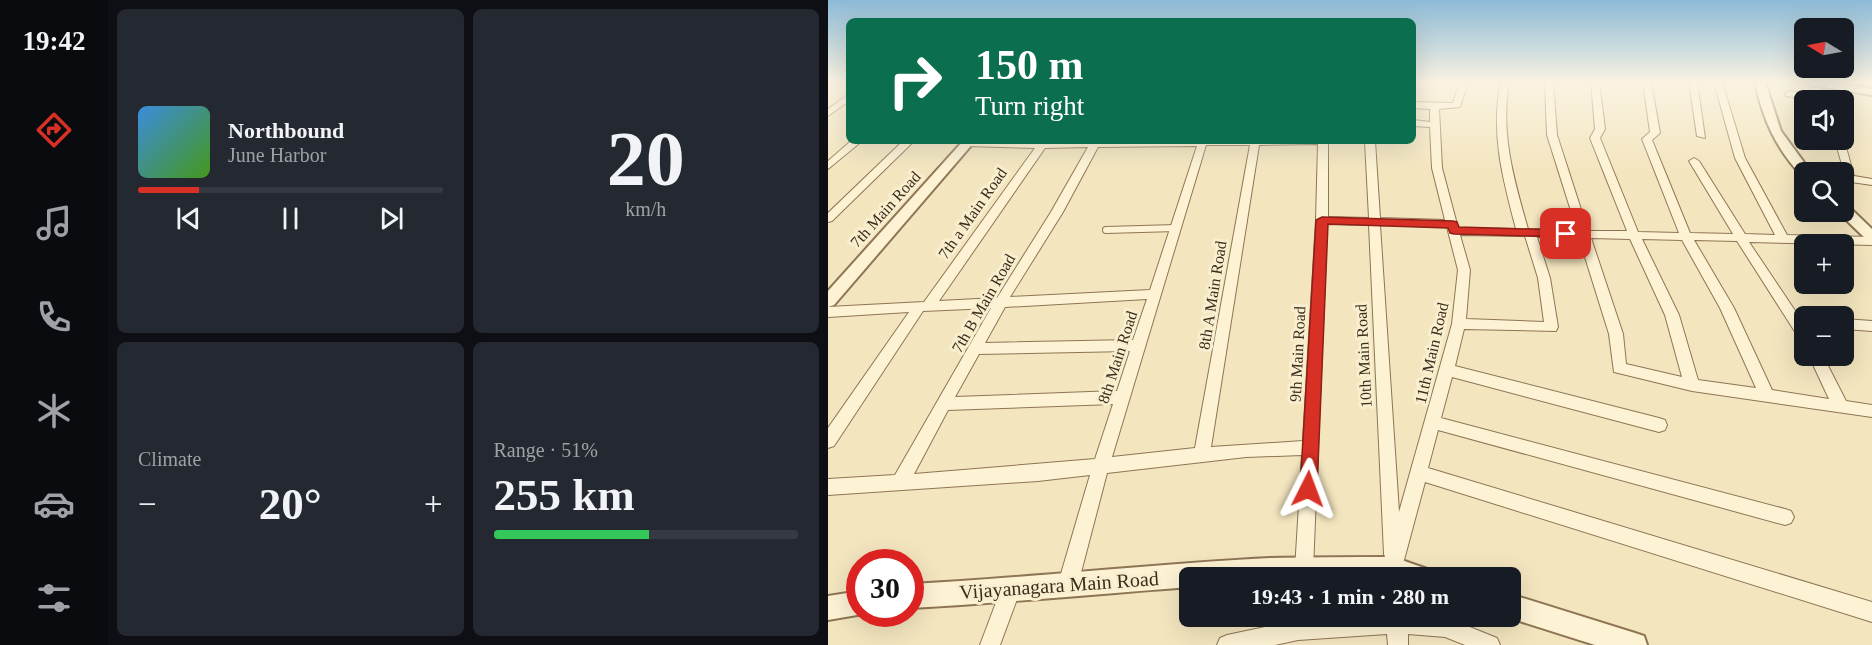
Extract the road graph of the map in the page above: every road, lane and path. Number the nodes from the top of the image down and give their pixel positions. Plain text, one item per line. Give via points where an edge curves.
1 (1434, 112) edge
2 (1501, 112) edge
3 (1551, 112) edge
4 (1598, 112) edge
5 (1652, 112) edge
6 (1698, 112) edge
7 (1727, 112) edge
8 (1768, 112) edge
9 (1416, 123) edge
10 (1435, 125) junction
11 (1702, 136) dead end
12 (854, 144) edge
13 (906, 144) edge
14 (966, 144) edge
15 (1042, 144) edge
16 (1094, 144) edge
17 (1202, 144) edge
18 (1255, 144) edge
19 (1323, 144) edge
20 (1370, 144) edge
21 (1694, 160) dead end
22 (1795, 162) edge
23 (828, 166) edge
24 (1854, 179) edge
25 (1872, 182) edge
26 (828, 219) edge
27 (1322, 220) junction
28 (1854, 220) edge
29 (1374, 222) junction
30 (1453, 227) junction
31 (1176, 228) junction
32 (1106, 230) dead end
33 (1526, 233) junction
34 (1584, 234) junction
35 (1634, 235) junction
36 (1686, 237) junction
37 (1741, 238) junction
38 (1783, 239) junction
39 (1872, 239) edge
40 (1156, 294) junction
41 (828, 301) edge
42 (1001, 302) junction
43 (925, 305) junction
44 (828, 312) edge
45 (1794, 312) edge
46 (1459, 324) junction
47 (1854, 325) edge
48 (1872, 326) edge
49 (1140, 345) junction
50 (974, 349) junction
51 (1821, 366) edge
52 (1447, 370) junction
53 (1692, 385) junction
54 (1767, 396) junction
55 (1123, 397) junction
56 (943, 405) junction
57 (1841, 406) junction
58 (1872, 411) edge
59 (1433, 422) junction
60 (1659, 425) dead end
61 (828, 441) edge
62 (1310, 448) junction
63 (1202, 454) junction
64 (1101, 465) junction
65 (1419, 472) junction
66 (900, 482) junction
67 (828, 487) edge
68 (1785, 517) dead end
69 (1304, 567) edge
70 (1394, 567) edge
71 (1394, 567) edge
72 (1179, 577) edge
73 (1068, 584) junction
74 (1010, 591) junction
75 (924, 595) edge
76 (846, 605) edge
77 (828, 608) edge
78 (1521, 609) edge
79 (1872, 612) edge
80 (1371, 627) edge
81 (1397, 627) edge
82 (1445, 627) edge
83 (1298, 638) edge
84 (990, 645) edge
85 (1227, 645) edge
86 (1398, 645) edge
87 (1490, 645) edge
88 (1635, 645) edge

1 - 10 street, 11th Main Road
2 - 33 street via 1508,175
3 - 34 street via 1552,135
4 - 35 street via 1600,129 1595,138
5 - 36 street via 1655,133 1647,139
6 - 11 street
7 - 38 street via 1740,158
8 - 22 street via 1774,133
9 - 10 street
10 - 30 street, 11th Main Road via 1437,168
12 - 23 street
13 - 26 street
14 - 41 street, 7th Main Road
15 - 43 street, 7th a Main Road
16 - 42 street, 7th B Main Road
17 - 31 street, 8th Main Road
18 - 63 street, 8th A Main Road
19 - 27 street, 9th Main Road
20 - 29 street, 10th Main Road
21 - 37 street
24 - 25 street
27 - 29 street
27 - 62 street, 9th Main Road
28 - 39 street
29 - 30 street
29 - 70 street, 10th Main Road
30 - 33 street
30 - 46 street, 11th Main Road via 1464,270
31 - 32 lane
31 - 40 street, 8th Main Road
33 - 34 street
33 - 46 street via 1544,278 1551,327
34 - 35 street
34 - 53 street via 1616,334 1619,368
35 - 36 street
35 - 53 street via 1672,315
36 - 37 street
36 - 54 street via 1727,309
37 - 38 street
37 - 45 street
38 - 39 street
40 - 42 street
40 - 49 street, 8th Main Road
42 - 43 street
42 - 50 street, 7th B Main Road
43 - 44 street
43 - 61 street, 7th a Main Road
46 - 52 street, 11th Main Road
47 - 48 street
49 - 50 street
49 - 55 street, 8th Main Road
50 - 56 street, 7th B Main Road
51 - 57 street
52 - 59 street, 11th Main Road
52 - 60 street
53 - 54 street
54 - 57 street
55 - 56 street
55 - 64 street, 8th Main Road
56 - 66 street, 7th B Main Road
57 - 58 street
59 - 65 street, 11th Main Road
59 - 68 street
62 - 63 street
62 - 69 street, 9th Main Road
63 - 64 street
64 - 66 street
64 - 73 street, 8th Main Road
65 - 71 street, 11th Main Road
65 - 79 street
66 - 67 street
72 - 73 street, Vijayanagara Main Road
73 - 74 street, Vijayanagara Main Road
74 - 75 street, Vijayanagara Main Road
74 - 84 street
76 - 77 street
78 - 88 street
80 - 83 street
81 - 86 street
82 - 87 street
83 - 85 street

